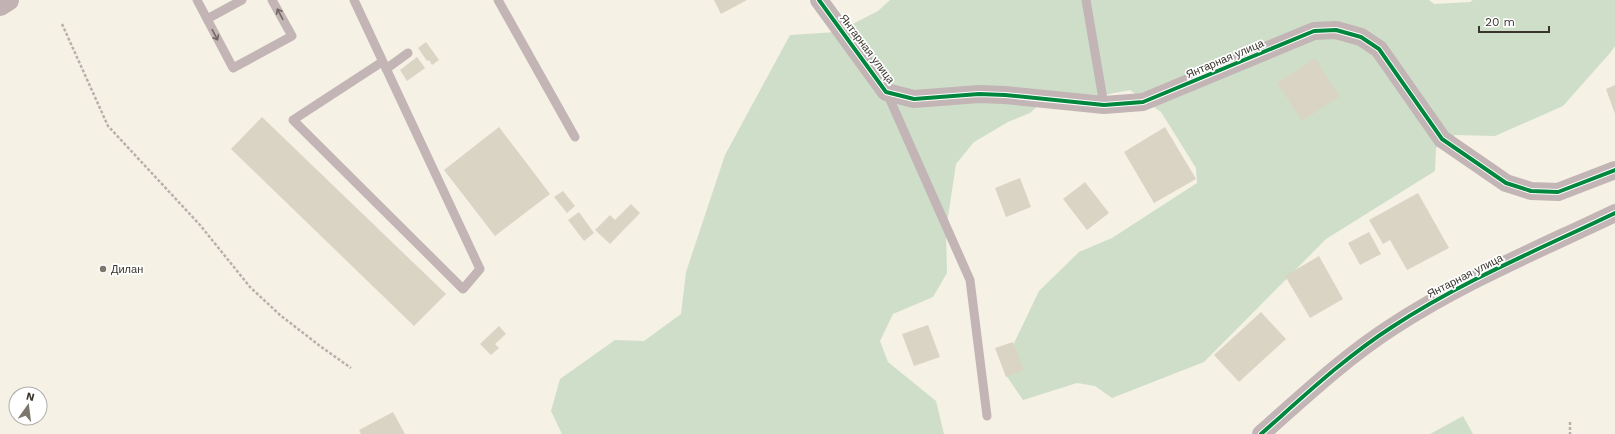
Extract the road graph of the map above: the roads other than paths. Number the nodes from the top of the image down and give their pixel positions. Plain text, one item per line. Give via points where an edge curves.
1 (8, 0) edge
2 (197, 0) edge
3 (242, 0) edge
4 (272, 0) edge
5 (354, 0) edge
6 (498, 0) edge
7 (819, 0) edge
8 (1086, 0) edge
9 (0, 4) edge
10 (207, 19) junction
11 (408, 53) dead end
12 (384, 65) junction
13 (886, 92) junction
14 (1104, 105) junction
15 (575, 137) dead end
16 (1615, 170) edge
17 (1615, 213) edge
18 (987, 416) dead end
19 (1260, 434) edge

1 - 9 main road
2 - 10 lane
3 - 10 lane
10 -> 4 lane via 233,68 292,36
5 - 12 lane
6 - 15 lane
7 - 13 street, Янтарная улица
8 - 14 lane
11 - 12 lane
12 - 12 lane via 480,269 463,289 293,120
13 - 14 street, Янтарная улица via 914,99 979,94
13 - 18 lane via 970,280
14 - 16 street, Янтарная улица via 1143,102 1314,31 1336,30 1361,37 1379,49 1442,139 1506,183 1531,191 1558,192
17 - 19 street, Янтарная улица via 1464,285 1417,311 1354,354

